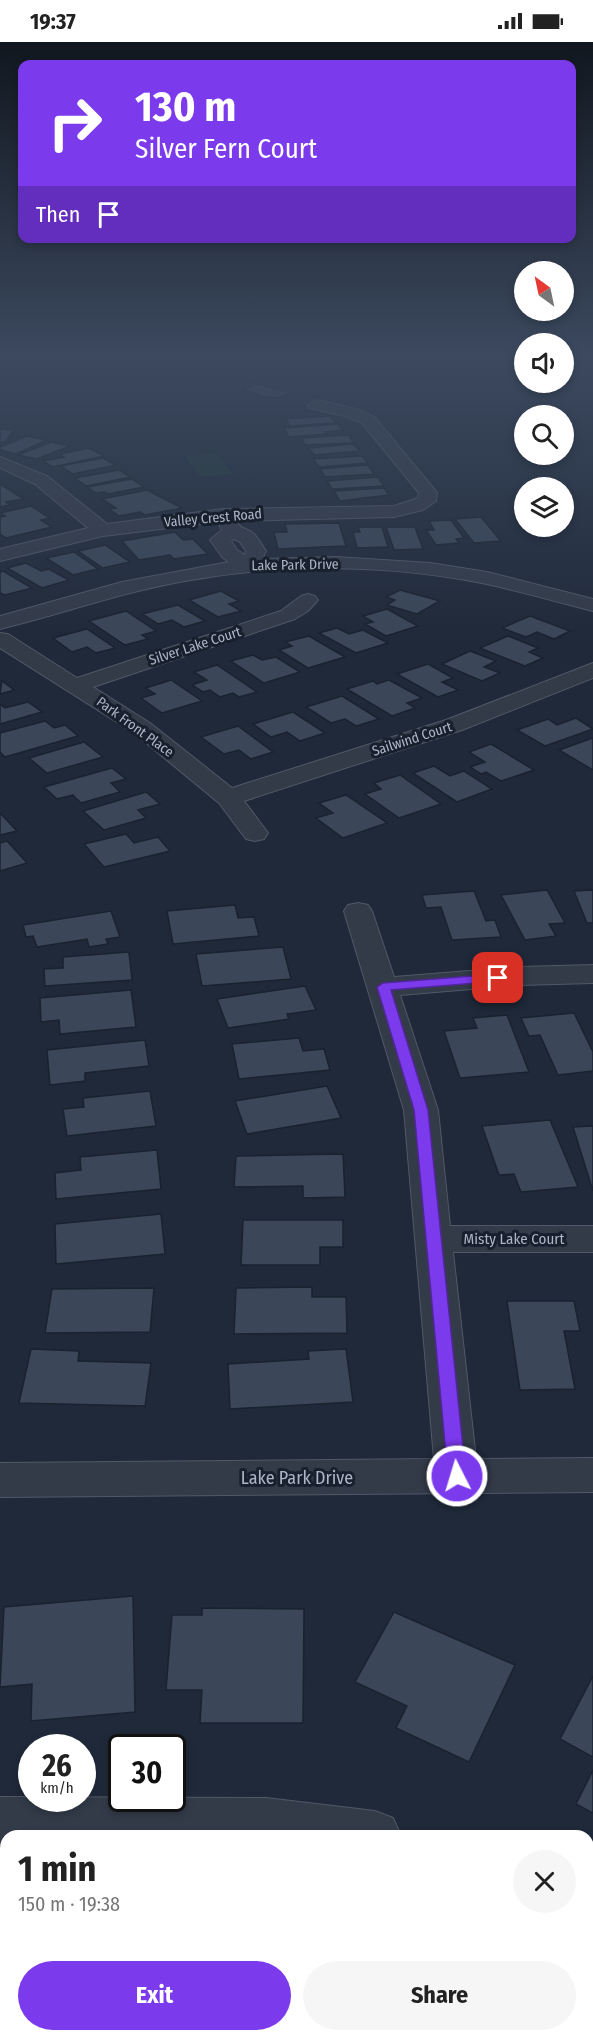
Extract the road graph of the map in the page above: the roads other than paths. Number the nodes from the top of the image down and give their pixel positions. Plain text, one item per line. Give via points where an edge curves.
1 (394, 451) edge
2 (0, 462) edge
3 (227, 523) junction
4 (104, 531) junction
5 (0, 555) edge
6 (249, 566) junction
7 (308, 600) dead end
8 (593, 605) edge
9 (0, 623) edge
10 (0, 639) edge
11 (593, 669) edge
12 (561, 683) junction
13 (77, 685) junction
14 (593, 697) edge
15 (228, 798) junction
16 (255, 833) dead end
17 (358, 911) dead end
18 (593, 974) edge
19 (383, 987) junction
20 (435, 1239) junction
21 (593, 1239) edge
22 (593, 1475) edge
23 (457, 1476) junction
24 (0, 1480) edge
25 (0, 1822) edge
26 (328, 1830) edge

1 - 3 street, Valley Crest Road via 428,493 427,501 418,506 387,512 308,512
2 - 4 street via 41,480
3 - 4 street, Valley Crest Road
3 - 6 street via 220,540 230,554
4 - 5 street, Valley Crest Road
6 - 8 street, Lake Park Drive via 331,563 404,567 485,578
6 - 9 street, Lake Park Drive via 146,582
7 - 13 street, Silver Lake Court via 288,615
10 - 13 street, Park Front Place
11 - 12 street, Sailwind Court
12 - 14 street
12 - 15 street, Sailwind Court via 454,725
13 - 15 street, Park Front Place via 142,728
15 - 16 street, Park Front Place
17 - 19 street
18 - 19 street
19 - 20 street via 421,1110
20 - 21 street, Misty Lake Court
20 - 23 street
22 - 23 street, Lake Park Drive
23 - 24 street, Lake Park Drive
25 - 26 street via 266,1822

